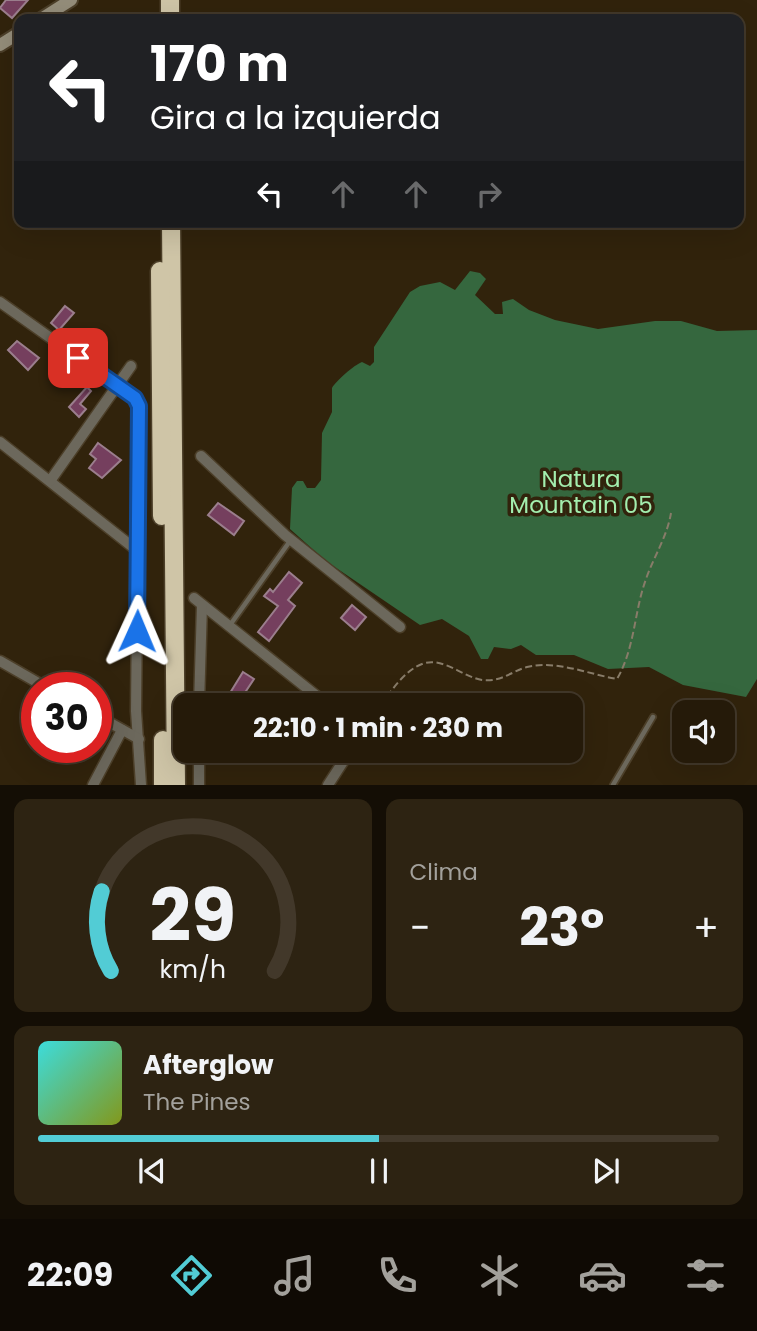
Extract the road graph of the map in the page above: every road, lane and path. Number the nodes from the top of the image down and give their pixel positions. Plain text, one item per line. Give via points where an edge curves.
1 (71, 0) edge
2 (49, 14) edge
3 (160, 228) edge
4 (171, 228) edge
5 (0, 302) edge
6 (131, 366) dead end
7 (117, 386) junction
8 (0, 442) edge
9 (201, 456) dead end
10 (50, 481) junction
11 (671, 513) dead end
12 (291, 540) junction
13 (139, 552) junction
14 (194, 598) dead end
15 (202, 605) junction
16 (229, 627) junction
17 (400, 627) dead end
18 (0, 661) edge
19 (21, 673) edge
20 (199, 693) edge
21 (313, 693) edge
22 (391, 693) edge
23 (653, 717) dead end
24 (112, 724) edge
25 (122, 730) junction
26 (139, 739) junction
27 (199, 763) edge
28 (342, 763) edge
29 (199, 782) edge
30 (93, 785) edge
31 (141, 785) edge
32 (163, 785) edge
33 (176, 785) edge
34 (210, 785) edge
35 (328, 785) edge
36 (613, 785) edge

1 - 2 street
3 - 32 highway
4 - 33 highway
5 - 7 street
6 - 7 street
7 - 10 street
7 - 13 street via 139,406
8 - 10 street
9 - 12 street
10 - 13 street
11 - 22 path via 645,580 626,663 617,679 577,668 544,666 528,667 502,680 487,680 424,662 410,670
12 - 16 lane
12 - 17 street
13 - 26 street
14 - 15 street
15 - 16 street
15 - 20 street
16 - 21 street
18 - 19 street
23 - 36 lane
24 - 25 street
25 - 26 street
25 - 30 street
26 - 31 street
27 - 29 street
28 - 35 street
29 - 34 street

